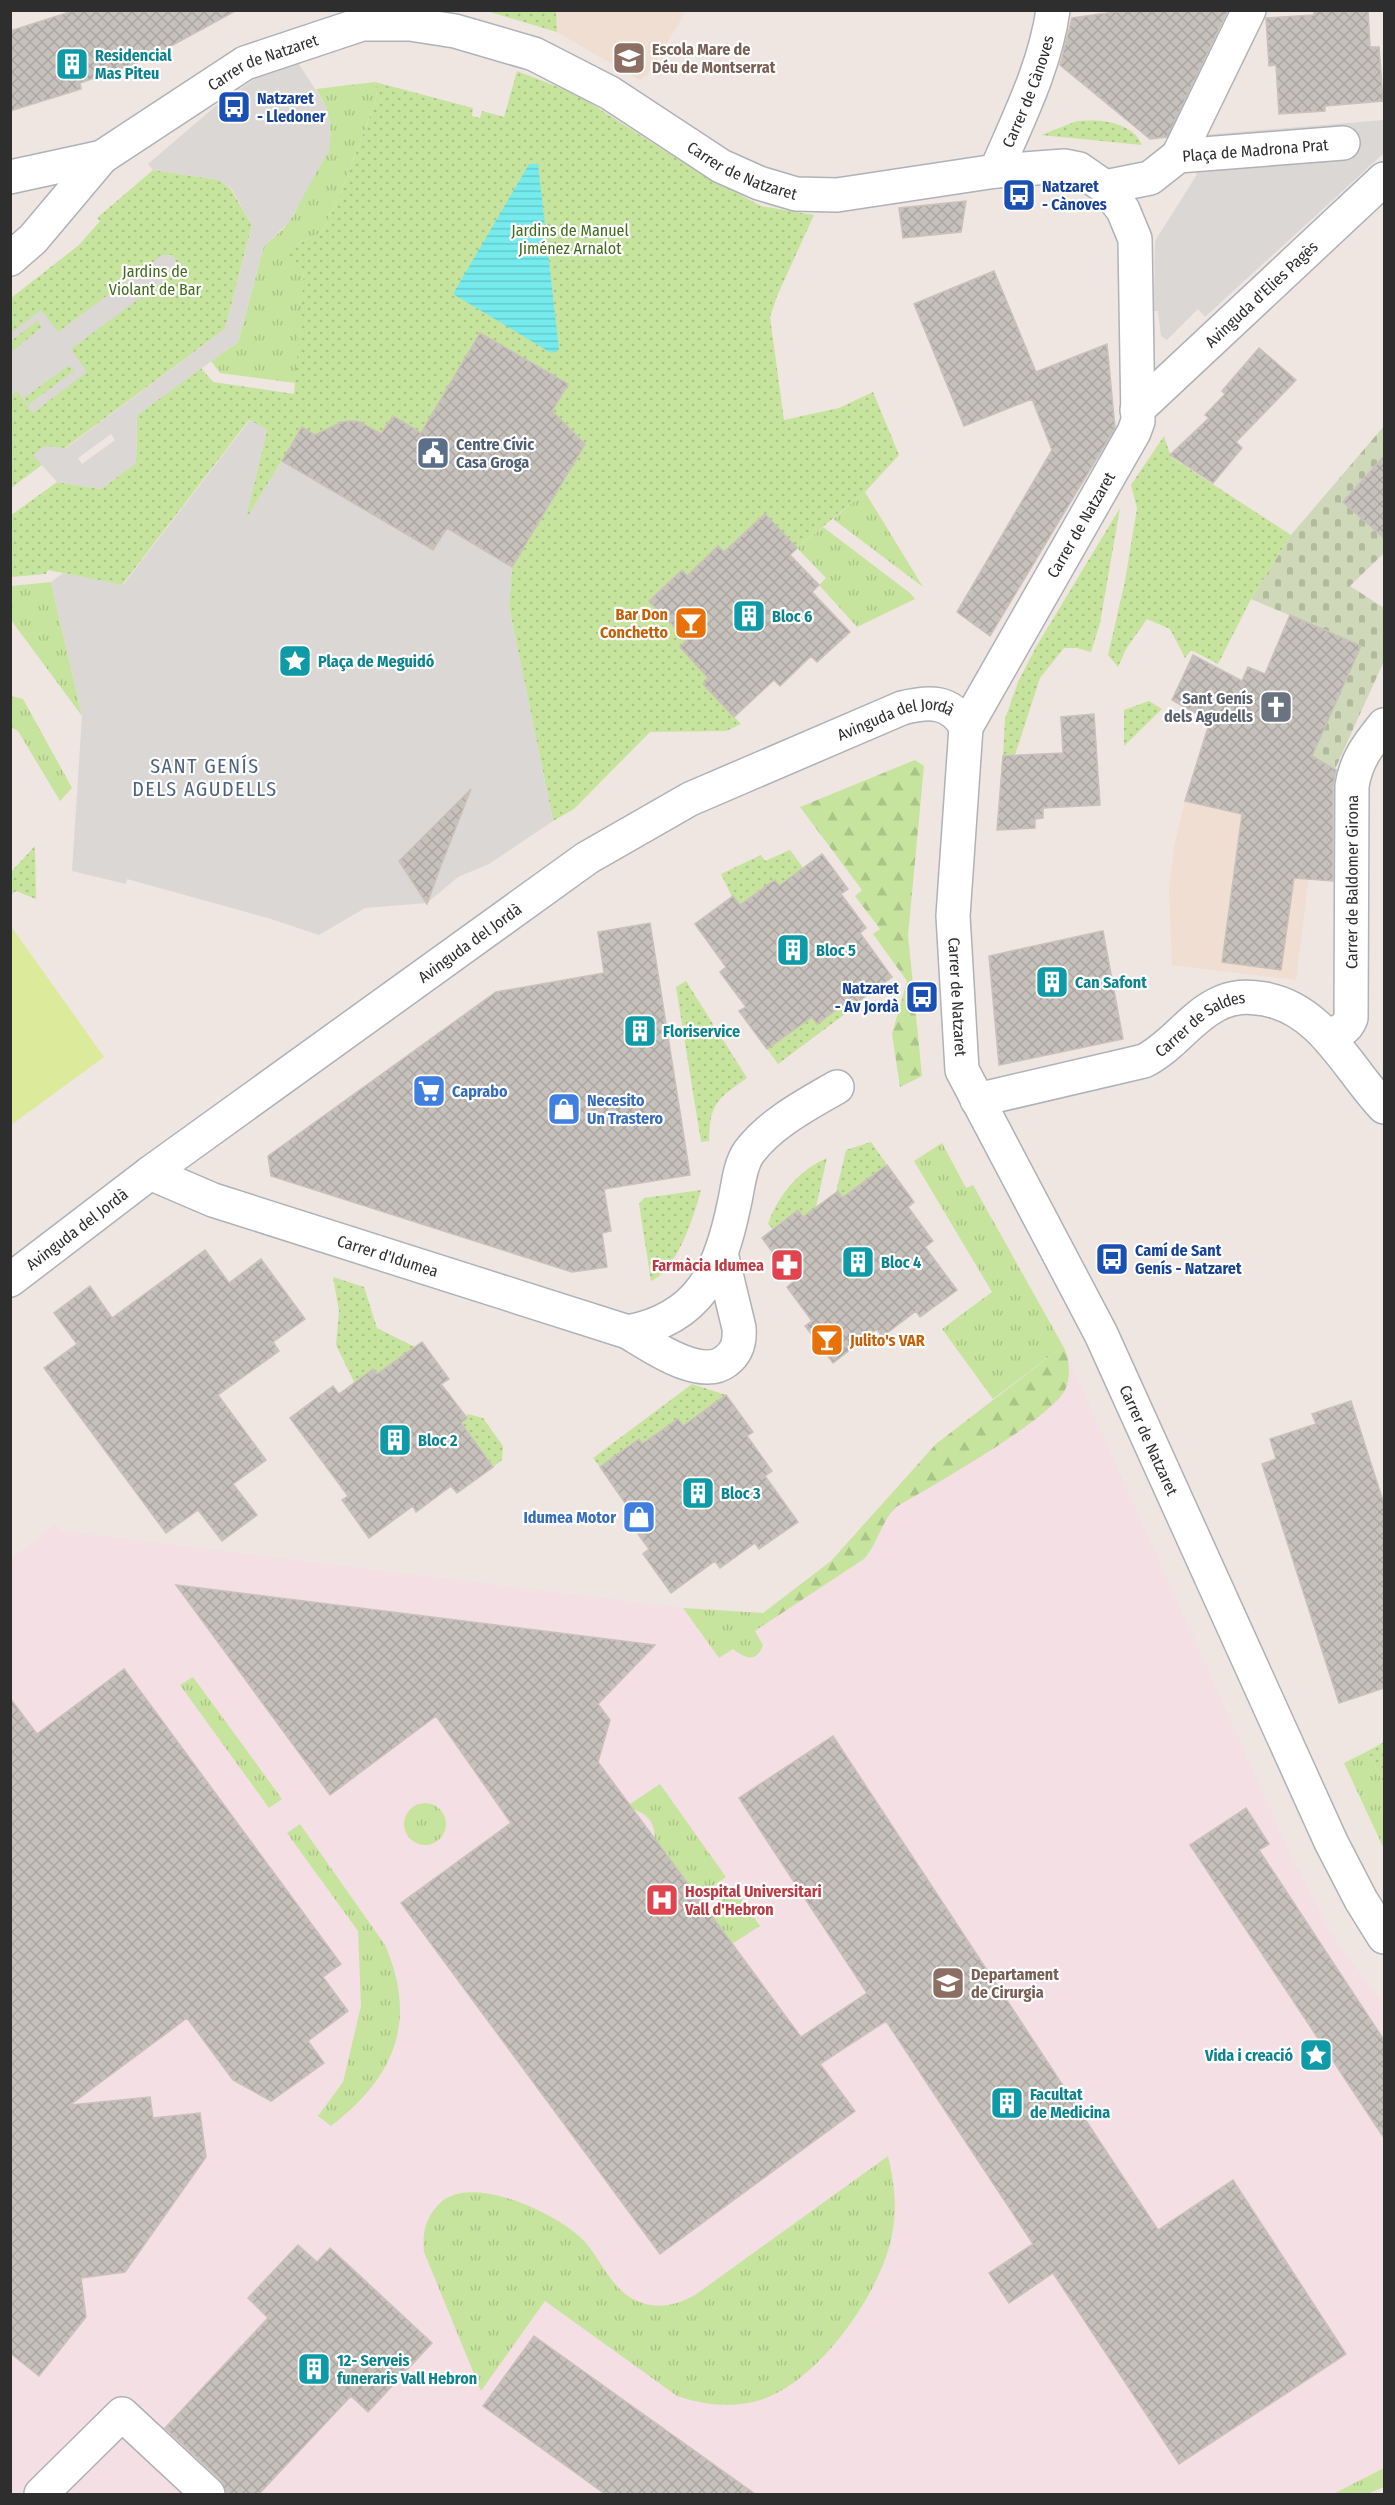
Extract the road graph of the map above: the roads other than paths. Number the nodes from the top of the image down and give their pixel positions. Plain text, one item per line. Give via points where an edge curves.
1 (1053, 10) edge
2 (1249, 10) edge
3 (1343, 143) dead end
4 (1178, 156) junction
5 (102, 157) junction
6 (996, 171) junction
7 (10, 177) edge
8 (1384, 179) edge
9 (1105, 187) junction
10 (10, 260) edge
11 (1137, 410) junction
12 (1384, 724) edge
13 (966, 727) junction
14 (1326, 1035) junction
15 (837, 1087) dead end
16 (978, 1100) junction
17 (1384, 1107) edge
18 (150, 1173) junction
19 (721, 1253) junction
20 (10, 1280) edge
21 (628, 1332) junction
22 (1384, 1937) edge
23 (41, 2494) edge
24 (208, 2494) edge

1 - 6 street, Carrer de Cànoves via 1036,77
2 - 4 street
3 - 4 street, Plaça de Madrona Prat
4 - 9 street, Plaça de Madrona Prat via 1150,178
5 - 6 street, Carrer de Natzaret via 245,63 362,24 410,24 455,31 534,54 610,93 722,166 796,194 837,195
5 - 7 street, Carrer de Natzaret
5 - 10 street via 33,239
6 - 9 street, Carrer de Natzaret via 1064,166 1079,169
8 - 11 street, Avinguda d'Elies Pagès
9 - 11 street, Carrer de Natzaret via 1123,210 1135,239
11 - 13 street, Carrer de Natzaret via 1134,432
12 - 14 street, Carrer de Baldomer Girona via 1354,768 1350,1017 1342,1031
13 - 16 street, Carrer de Natzaret via 952,916 962,1070
13 - 18 street, Avinguda del Jordà via 960,716 946,707 926,702 910,706 690,799 587,858
14 - 16 street, Carrer de Saldes via 1304,1015 1283,1004 1235,997 1206,1011 1165,1048 1144,1061
14 - 17 street, Carrer de Saldes
15 - 19 street, Carrer d'Idumea via 790,1114 748,1153
16 - 22 street, Carrer de Natzaret via 1101,1334 1331,1842
18 - 20 street, Avinguda del Jordà
18 - 21 street, Carrer d'Idumea via 213,1200
19 - 21 street, Carrer d'Idumea via 701,1293 685,1309 658,1324
19 - 21 street, Carrer d'Idumea via 740,1328 740,1338 723,1364 704,1367 667,1356
23 - 24 street via 122,2414

